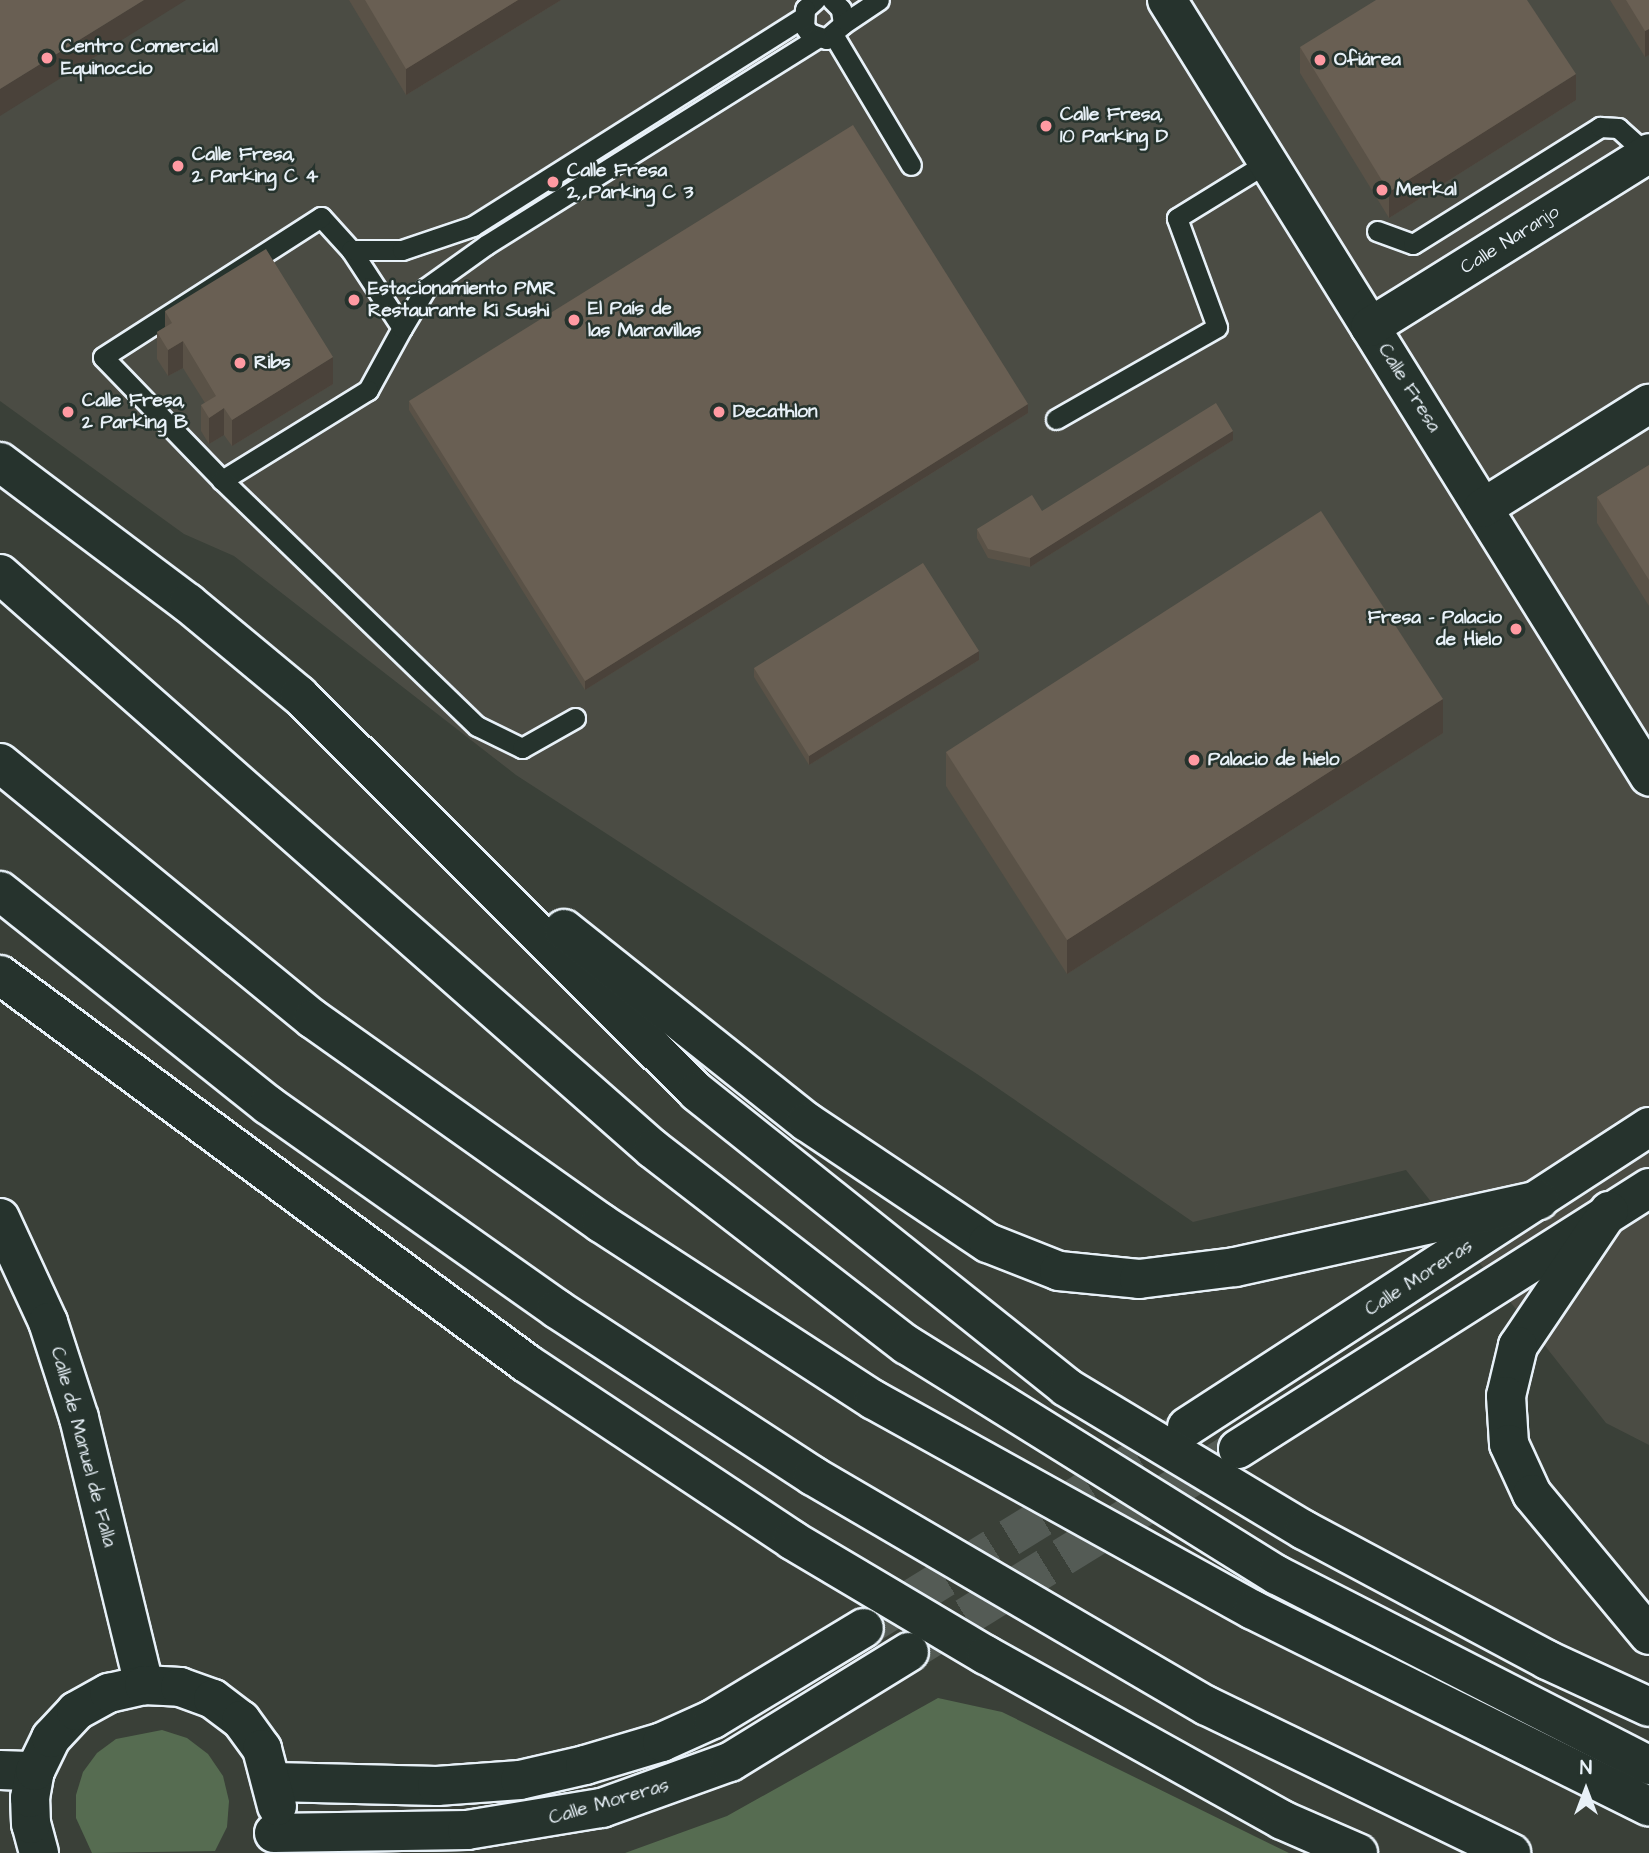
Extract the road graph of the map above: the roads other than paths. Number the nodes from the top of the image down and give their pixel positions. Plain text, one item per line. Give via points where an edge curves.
1 (832, 0) edge
2 (879, 0) edge
3 (1167, 0) edge
4 (810, 5) edge
5 (831, 32) junction
6 (1648, 153) edge
7 (1268, 162) junction
8 (911, 165) dead end
9 (1377, 231) dead end
10 (351, 250) junction
11 (1370, 327) junction
12 (402, 328) junction
13 (1649, 404) edge
14 (1056, 419) dead end
15 (0, 462) edge
16 (222, 480) junction
17 (1483, 508) junction
18 (0, 574) edge
19 (575, 718) dead end
20 (0, 763) edge
21 (1649, 776) edge
22 (428, 821) junction
23 (0, 891) edge
24 (0, 975) edge
25 (1649, 1127) edge
26 (1649, 1188) edge
27 (1539, 1200) junction
28 (1609, 1211) junction
29 (0, 1218) edge
30 (1187, 1427) tunnel mouth
31 (1238, 1449) tunnel mouth
32 (864, 1628) tunnel mouth
33 (1649, 1635) edge
34 (909, 1652) tunnel mouth
35 (144, 1685) junction
36 (1649, 1707) edge
37 (1649, 1765) edge
38 (17, 1770) edge
39 (274, 1782) junction
40 (1649, 1807) edge
41 (23, 1833) edge
42 (270, 1843) edge
43 (1358, 1853) edge
44 (1511, 1853) edge

1 - 5 lane via 841,9
2 - 5 lane
3 - 7 main road, Calle Fresa
4 - 5 lane via 809,33
4 - 10 lane via 473,226 402,250
5 - 8 lane
5 - 12 lane via 486,245 426,288
6 - 9 lane via 1618,128 1600,127 1413,244
6 - 11 main road, Calle Naranjo
7 - 11 main road, Calle Fresa
7 - 14 lane via 1177,218 1217,327
10 - 12 lane
10 - 16 lane via 321,217 103,357
11 - 17 main road, Calle Fresa
12 - 16 lane via 368,390
13 - 17 main road
15 - 22 main road via 188,603 299,695
16 - 19 lane via 477,726 522,748
17 - 21 main road, Calle Fresa
18 - 37 main road via 653,1149 907,1346 1277,1575
20 - 40 main road via 313,1019 601,1223 874,1400 1253,1610
22 - 27 main road via 807,1122 988,1244 1059,1271 1139,1279 1235,1268
22 - 36 main road via 697,1092 1066,1387 1304,1530 1546,1660
23 - 44 main road via 268,1105 557,1309 813,1476 1207,1706
24 - 43 main road via 526,1363 792,1540 986,1655 1282,1820
25 - 27 main road, Calle Moreras
26 - 28 main road
27 - 30 main road, Calle Moreras
28 - 31 main road
28 - 33 main road via 1518,1346 1506,1396 1509,1444 1532,1494
29 - 35 main road, Calle de Manuel de Falla via 48,1322 79,1418
32 - 39 main road via 713,1719 662,1742 585,1765 520,1780 450,1785
34 - 42 main road, Calle Moreras via 730,1762 602,1808 467,1830
35 - 38 main road via 108,1693 76,1711
35 - 39 main road via 180,1687 213,1699 241,1720 262,1749
38 - 41 main road
39 - 42 main road

